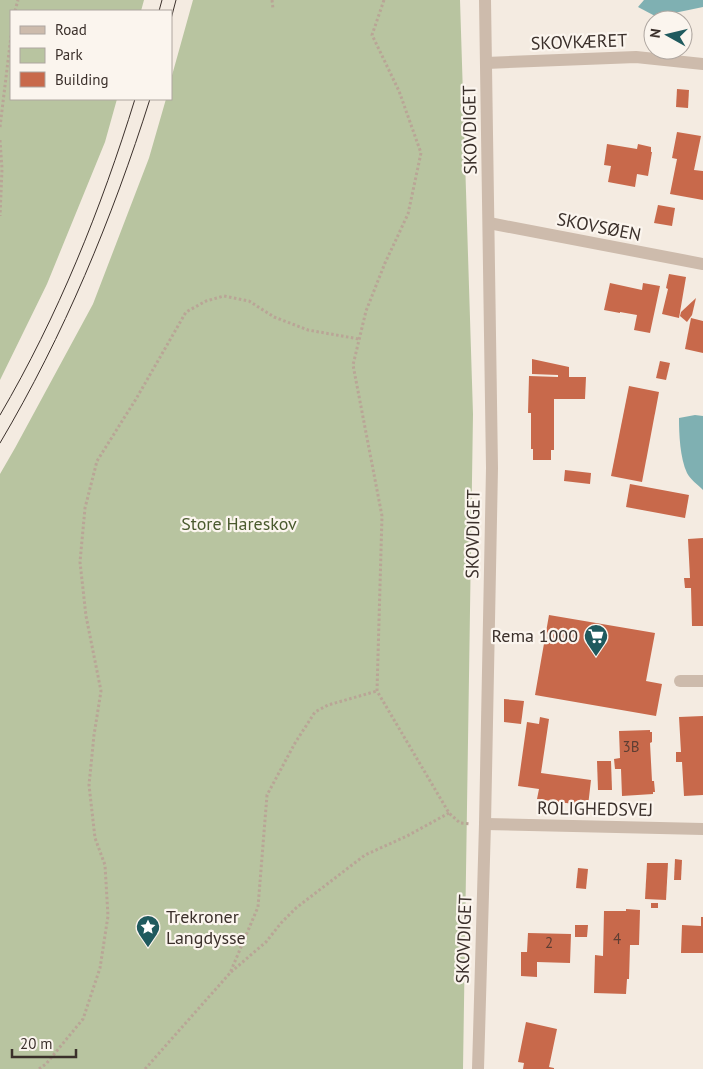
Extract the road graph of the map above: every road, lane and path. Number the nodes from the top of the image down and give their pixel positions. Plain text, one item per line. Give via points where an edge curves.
1 (272, 0) edge
2 (384, 0) edge
3 (485, 0) edge
4 (273, 9) dead end
5 (10, 44) edge
6 (486, 63) junction
7 (703, 64) edge
8 (0, 127) edge
9 (0, 140) edge
10 (0, 216) edge
11 (489, 223) junction
12 (703, 264) edge
13 (359, 339) junction
14 (680, 681) dead end
15 (703, 681) edge
16 (377, 691) junction
17 (448, 813) junction
18 (485, 824) junction
19 (703, 830) edge
20 (230, 973) junction
21 (39, 1069) edge
22 (145, 1069) edge
23 (478, 1069) edge

1 - 4 path
2 - 13 path via 372,35 399,91 422,153 408,214 366,311
3 - 6 street, SKOVDIGET
5 - 8 path
6 - 7 street, SKOVKÆRET via 636,57
6 - 11 street, SKOVDIGET
9 - 10 path
11 - 12 street, SKOVSØEN
11 - 18 street, SKOVDIGET via 492,468
13 - 16 path via 353,365 382,516
13 - 21 path via 308,330 274,317 249,301 224,296 206,301 186,312 98,461 85,508 80,562 86,616 101,691 89,785 95,838 104,865 108,916 100,968 83,1019
14 - 15 street
16 - 17 path
16 - 20 path via 315,712 267,795 258,907
17 - 18 path via 460,823
17 - 20 path via 365,855 296,908 266,942
18 - 19 street, ROLIGHEDSVEJ
18 - 23 street, SKOVDIGET
20 - 22 path

